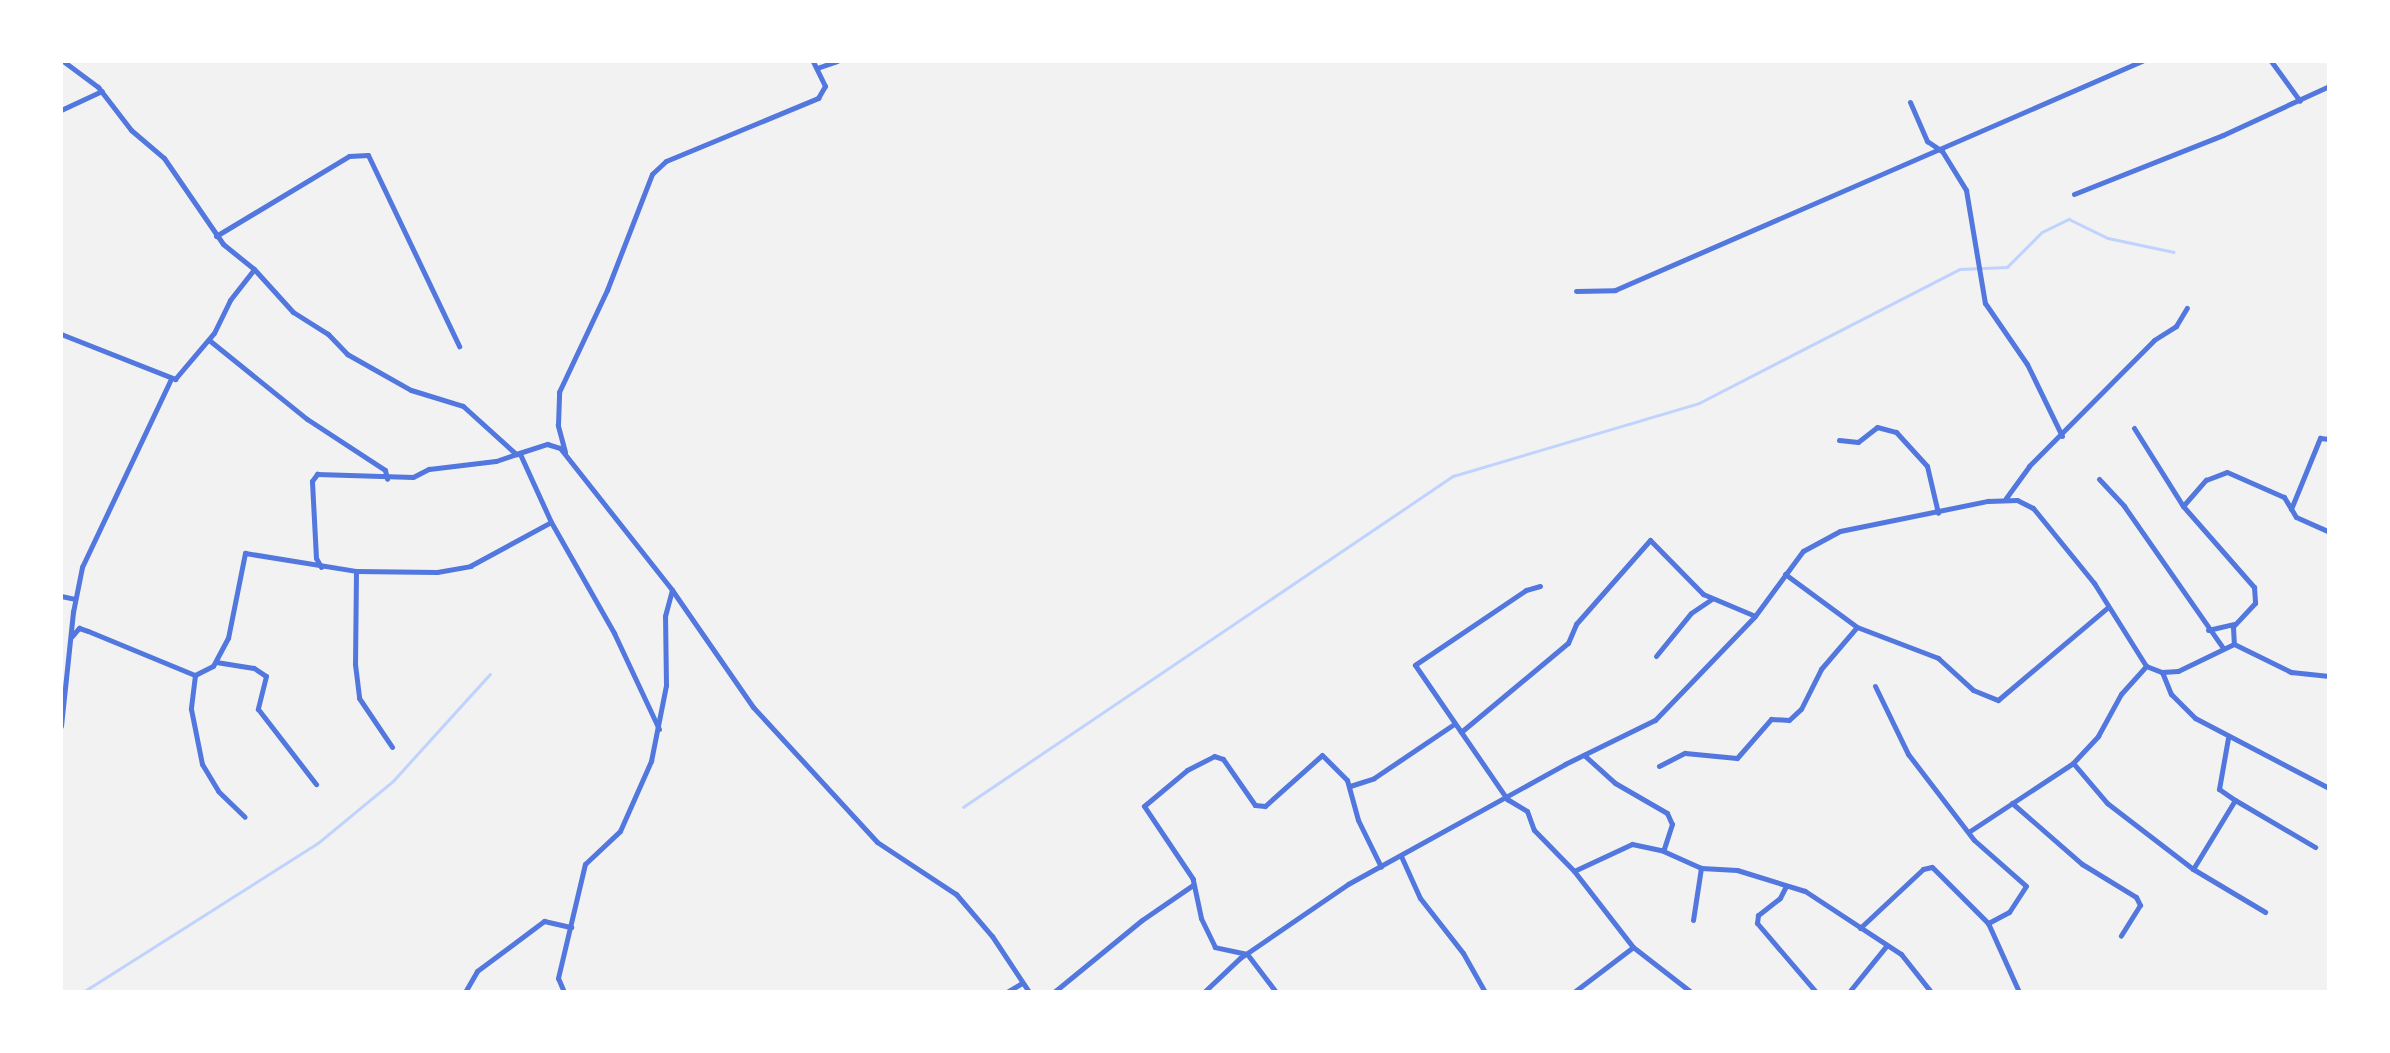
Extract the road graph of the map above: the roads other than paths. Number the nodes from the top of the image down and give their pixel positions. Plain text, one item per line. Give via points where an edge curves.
1 (63, 61) edge
2 (813, 61) edge
3 (837, 61) edge
4 (2142, 61) edge
5 (2271, 61) edge
6 (817, 68) junction
7 (2329, 86) edge
8 (102, 92) junction
9 (2300, 101) junction
10 (1910, 103) dead end
11 (61, 110) edge
12 (1937, 150) junction
13 (2074, 194) dead end
14 (216, 236) junction
15 (254, 269) junction
16 (1576, 291) dead end
17 (2187, 308) dead end
18 (61, 334) edge
19 (209, 340) junction
20 (459, 346) dead end
21 (171, 379) junction
22 (2134, 428) dead end
23 (2062, 436) junction
24 (2329, 439) edge
25 (1839, 440) dead end
26 (518, 454) junction
27 (566, 454) junction
28 (387, 479) junction
29 (2099, 479) dead end
30 (2006, 498) junction
31 (2183, 506) junction
32 (2291, 509) junction
33 (1938, 513) junction
34 (551, 522) junction
35 (2329, 532) edge
36 (321, 567) junction
37 (356, 571) junction
38 (1785, 574) junction
39 (1540, 586) dead end
40 (672, 590) junction
41 (61, 596) edge
42 (75, 599) junction
43 (1712, 600) junction
44 (2108, 607) junction
45 (1755, 616) junction
46 (2234, 624) junction
47 (1857, 627) junction
48 (2208, 630) junction
49 (72, 636) junction
50 (2234, 644) junction
51 (2223, 648) junction
52 (1656, 656) dead end
53 (216, 662) junction
54 (2147, 666) junction
55 (2162, 672) junction
56 (195, 675) junction
57 (2329, 676) edge
58 (1875, 686) dead end
59 (1454, 724) junction
60 (61, 726) edge
61 (659, 729) junction
62 (1461, 732) junction
63 (2228, 738) junction
64 (392, 747) dead end
65 (1584, 755) junction
66 (2073, 764) junction
67 (1659, 766) dead end
68 (316, 784) dead end
69 (1350, 786) junction
70 (2329, 788) edge
71 (1507, 799) junction
72 (2235, 800) junction
73 (2012, 803) junction
74 (245, 817) dead end
75 (1969, 831) junction
76 (2315, 847) dead end
77 (1664, 851) junction
78 (1401, 856) junction
79 (1381, 867) junction
80 (1701, 868) junction
81 (2193, 869) junction
82 (1574, 871) junction
83 (1193, 885) junction
84 (1786, 886) junction
85 (2265, 912) dead end
86 (1693, 920) dead end
87 (1988, 923) junction
88 (571, 927) junction
89 (1860, 928) junction
90 (2121, 936) dead end
91 (1887, 945) junction
92 (1633, 947) junction
93 (1247, 954) junction
94 (1022, 983) junction
95 (1484, 988) edge
96 (465, 992) edge
97 (564, 992) edge
98 (1007, 992) edge
99 (1029, 992) edge
100 (1054, 992) edge
101 (1204, 992) edge
102 (1276, 992) edge
103 (1493, 992) edge
104 (1574, 992) edge
105 (1690, 992) edge
106 (1816, 992) edge
107 (1849, 992) edge
108 (1931, 992) edge
109 (2019, 992) edge

1 - 8 street
2 - 6 street
3 - 6 street
4 - 12 street
5 - 9 street
6 - 27 street via 825,86 818,98 666,161 652,174 607,290 559,392 558,425
7 - 9 street
8 - 11 street
8 - 14 street via 131,130 164,158
9 - 13 street
10 - 12 street via 1927,141
12 - 16 street via 1615,290
12 - 23 street via 1966,190 1985,303 2027,364
14 - 15 street
14 - 20 street via 349,156 368,155
15 - 19 street via 230,300
15 - 26 street via 293,312 328,334 347,354 411,390 463,405
17 - 23 street via 2176,326 2154,340
18 - 21 street
19 - 21 street via 180,375
19 - 28 street via 307,419 386,470
21 - 42 street via 92,542
22 - 31 street
23 - 30 street via 2029,466
24 - 32 street via 2320,438
25 - 33 street via 1858,442 1877,427 1896,432 1927,467
26 - 27 street via 547,444
26 - 28 street
26 - 34 street
27 - 40 street
28 - 36 street via 317,474 312,481 316,558
29 - 48 street via 2124,506
30 - 33 street
30 - 44 street via 2034,508
31 - 32 street via 2206,480 2223,472 2284,497
31 - 46 street via 2256,592 2252,607
32 - 35 street via 2296,517
33 - 38 street via 1840,531 1802,551
34 - 37 street via 484,560 454,571
34 - 61 street via 614,633
36 - 37 street
36 - 53 street via 246,553 228,638
37 - 64 street via 359,698
38 - 45 street
38 - 47 street
39 - 59 street via 1526,590 1415,665
40 - 61 street via 665,616 666,685
40 - 94 street via 716,659 804,765 877,842 956,894 992,936
41 - 42 street
42 - 49 street
43 - 45 street
43 - 52 street via 1690,613
43 - 62 street via 1650,540 1576,624 1568,643
44 - 47 street via 1998,701 1973,690 1938,658
44 - 54 street
45 - 65 street via 1655,720
46 - 48 street
46 - 50 street
47 - 67 street via 1821,669 1801,709 1789,720 1771,719 1737,758 1685,753
48 - 51 street
49 - 56 street via 79,628
49 - 60 street
50 - 51 street
50 - 57 street via 2291,672
51 - 55 street via 2178,671
53 - 56 street
53 - 68 street via 254,668 265,676 258,709
54 - 55 street
54 - 66 street via 2121,694 2098,736
55 - 63 street via 2182,706
56 - 74 street via 191,709 202,764 218,790
58 - 75 street via 1908,754
59 - 62 street
59 - 69 street via 1374,778
61 - 88 street via 644,782 620,831 585,864
62 - 71 street
63 - 70 street
63 - 72 street via 2219,789
65 - 71 street
65 - 77 street via 1615,783 1667,813 1672,824
66 - 73 street
66 - 81 street via 2107,803
69 - 79 street via 1358,820
69 - 83 street via 1337,766 1322,755 1260,807 1219,756 1187,770 1144,809 1188,870
71 - 78 street
71 - 82 street via 1527,811 1534,830
72 - 76 street
72 - 81 street
73 - 75 street
73 - 90 street via 2082,864 2136,897 2140,905
75 - 87 street via 2026,886 2009,912
77 - 80 street
77 - 82 street via 1628,844
78 - 79 street
78 - 95 street via 1420,898
79 - 93 street
80 - 84 street via 1737,870
80 - 86 street
81 - 85 street
82 - 92 street
83 - 93 street via 1215,947
83 - 100 street
84 - 89 street via 1817,898
84 - 106 street via 1780,898 1758,915 1757,923
87 - 89 street via 1964,904 1938,870 1927,866
87 - 109 street
88 - 96 street via 544,921 477,971
88 - 97 street via 558,978
89 - 91 street
91 - 107 street
91 - 108 street via 1901,954
92 - 104 street
92 - 105 street
93 - 101 street
93 - 102 street
94 - 98 street
94 - 99 street
95 - 103 street

